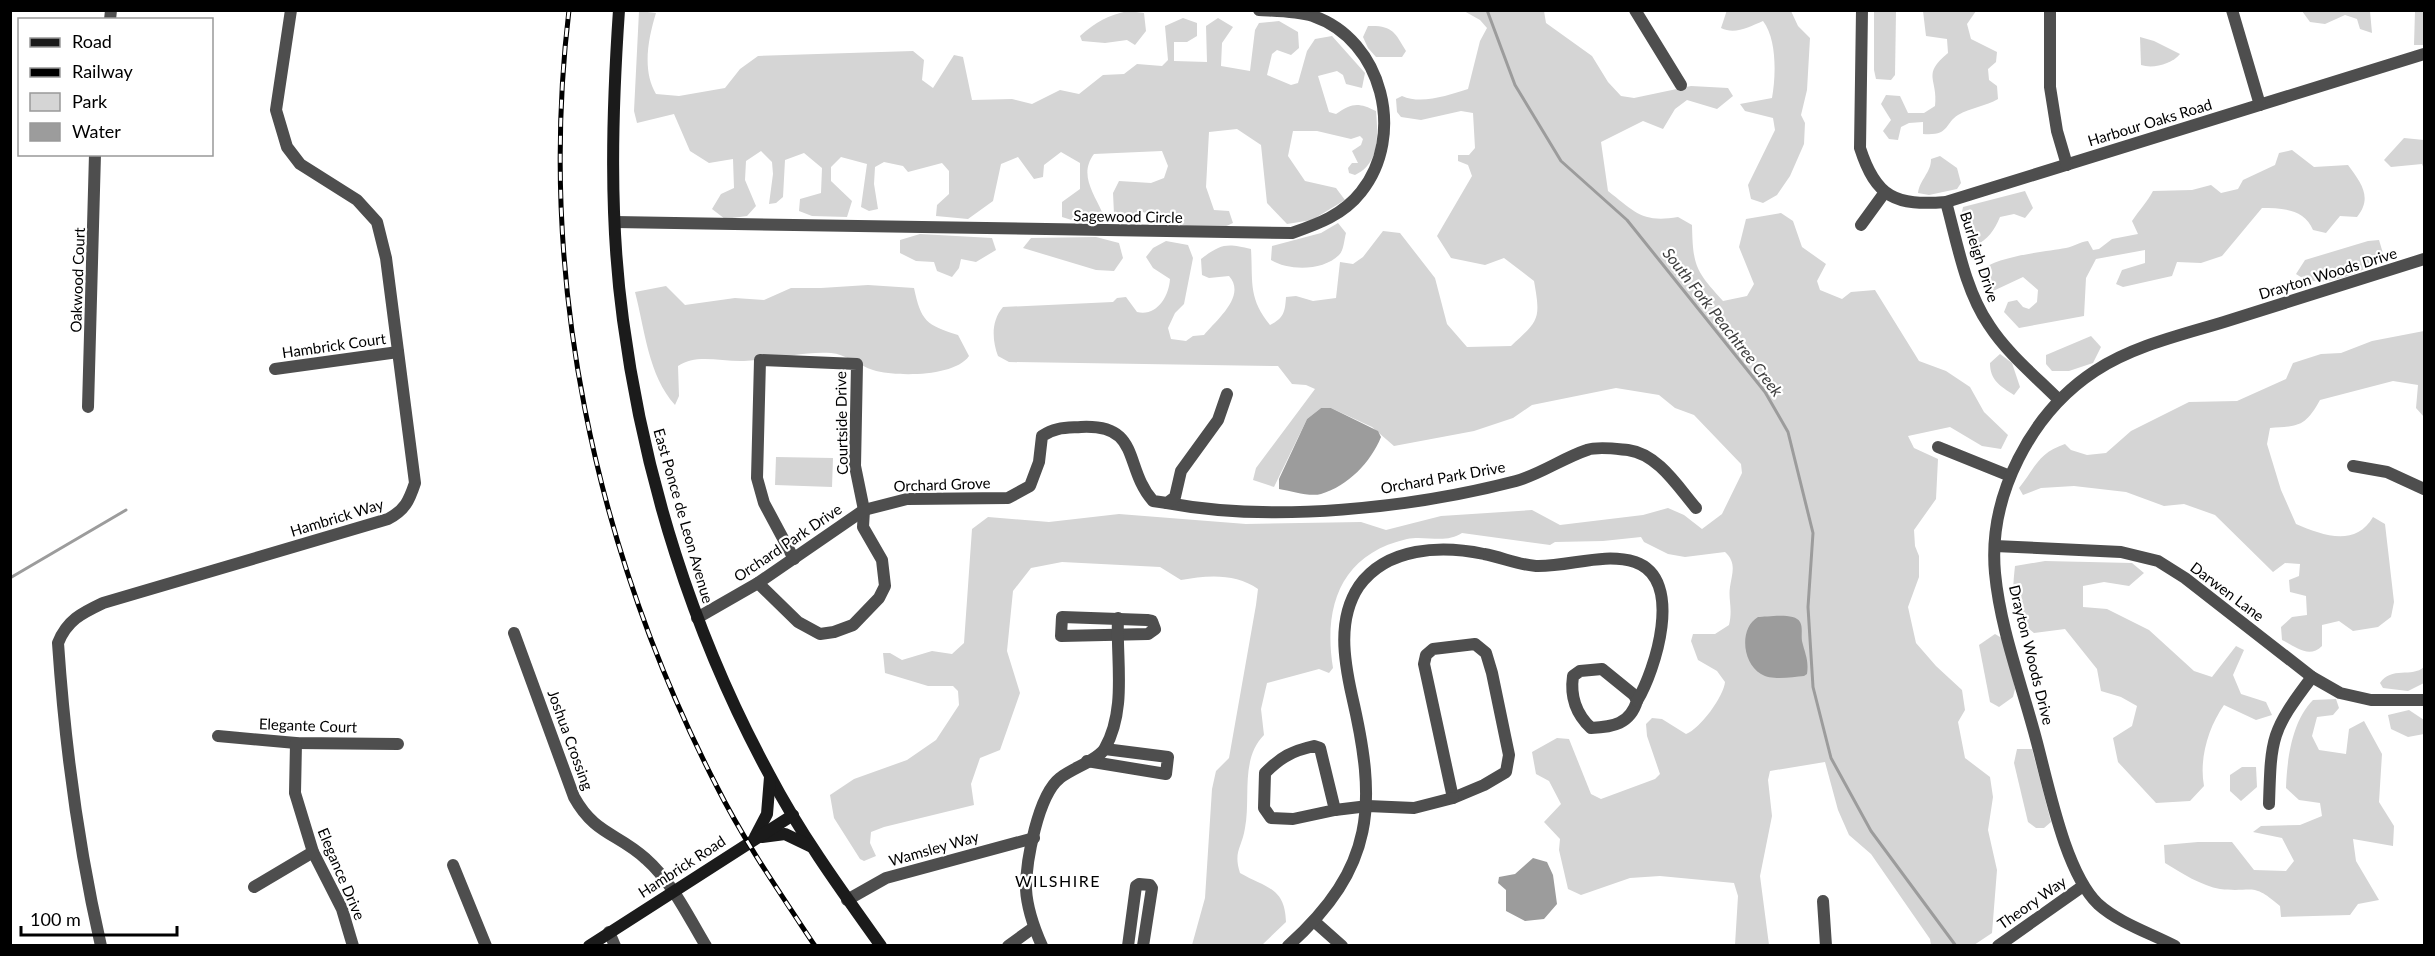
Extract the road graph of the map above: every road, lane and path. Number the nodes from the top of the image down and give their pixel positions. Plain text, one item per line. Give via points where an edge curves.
1 (291, 10) edge
2 (619, 10) edge
3 (1259, 10) edge
4 (1635, 10) edge
5 (1862, 10) edge
6 (2050, 10) edge
7 (2232, 10) edge
8 (2424, 54) edge
9 (1681, 85) dead end
10 (2260, 105) junction
11 (95, 156) edge
12 (2067, 165) junction
13 (1885, 192) junction
14 (1946, 202) junction
15 (615, 222) junction
16 (1861, 225) dead end
17 (2424, 259) edge
18 (398, 352) junction
19 (275, 369) dead end
20 (1227, 394) dead end
21 (2059, 400) junction
22 (88, 407) dead end
23 (1938, 447) dead end
24 (2354, 466) dead end
25 (2010, 476) junction
26 (2424, 489) edge
27 (1167, 503) junction
28 (1696, 508) dead end
29 (864, 510) junction
30 (1995, 546) junction
31 (794, 559) junction
32 (758, 583) junction
33 (698, 618) junction
34 (1118, 618) junction
35 (514, 633) dead end
36 (1117, 636) junction
37 (2312, 676) junction
38 (2424, 700) edge
39 (1637, 701) junction
40 (218, 736) dead end
41 (296, 743) junction
42 (398, 744) dead end
43 (1105, 749) junction
44 (1087, 761) junction
45 (770, 776) junction
46 (1454, 798) junction
47 (2269, 804) dead end
48 (1368, 806) junction
49 (1335, 810) junction
50 (793, 815) junction
51 (754, 838) junction
52 (1034, 838) junction
53 (812, 848) junction
54 (313, 852) junction
55 (453, 865) dead end
56 (2083, 886) junction
57 (254, 887) dead end
58 (672, 891) junction
59 (848, 900) junction
60 (1823, 901) dead end
61 (1315, 922) junction
62 (1033, 928) junction
63 (609, 932) junction
64 (101, 945) edge
65 (353, 945) edge
66 (486, 945) edge
67 (589, 945) edge
68 (615, 945) edge
69 (706, 945) edge
70 (881, 945) edge
71 (1008, 945) edge
72 (1042, 945) edge
73 (1128, 945) edge
74 (1143, 945) edge
75 (1288, 945) edge
76 (1342, 945) edge
77 (1826, 945) edge
78 (1998, 945) edge
79 (2175, 945) edge

1 - 18 street, Hambrick Way via 276,110 287,147 300,164 357,200 376,222 386,258
2 - 15 main road, East Ponce de Leon Avenue via 612,112
3 - 15 street, Sagewood Circle via 1312,16 1330,24 1354,44 1370,66 1383,96 1385,127 1375,171 1344,210 1292,233
4 - 9 street
5 - 13 street, Harbour Oaks Road via 1860,148 1866,167
6 - 12 street via 2050,87
7 - 10 street
8 - 10 street, Harbour Oaks Road
10 - 12 street, Harbour Oaks Road
11 - 22 street, Oakwood Court
12 - 14 street, Harbour Oaks Road
13 - 14 street, Harbour Oaks Road via 1914,205
13 - 16 street
14 - 21 street, Burleigh Drive via 1966,273 1988,324
15 - 33 main road, East Ponce de Leon Avenue via 623,319 640,421 654,482
17 - 21 street, Drayton Woods Drive via 2144,347 2096,370
18 - 19 street, Hambrick Court
18 - 64 street, Hambrick Way via 415,483 401,513 103,603 76,616 64,629 58,643 66,750 77,836
20 - 27 street via 1218,420 1181,471 1175,497
21 - 25 street, Drayton Woods Drive via 2034,432
23 - 25 street
24 - 26 street via 2387,471
25 - 30 street, Drayton Woods Drive
27 - 28 street, Orchard Park Drive via 1201,510 1332,511 1367,507 1518,480 1589,449 1630,450 1654,460
27 - 29 street, Orchard Grove via 1153,501 1143,490 1128,448 1119,434 1102,426 1052,428 1042,436 1039,462 1030,486 1008,498 907,499
29 - 31 street, Orchard Park Drive
29 - 31 street, Courtside Drive via 855,466 857,364 760,360 757,478 764,503
29 - 32 street via 863,527 882,560 885,586 854,625 820,634 798,621
30 - 37 street, Darwen Lane via 2121,552 2158,561
30 - 56 street, Drayton Woods Drive via 2002,613 2066,846
31 - 32 street, Orchard Park Drive
32 - 33 street, Orchard Park Drive
33 - 45 main road, East Ponce de Leon Avenue via 731,698
34 - 36 street
34 - 36 street via 1152,621 1155,629 1148,634
34 - 36 street via 1062,617 1061,636
35 - 58 street, Joshua Crossing via 581,810 599,829 645,857
36 - 43 street via 1118,708
37 - 38 street, Darwen Lane via 2356,698
37 - 47 street via 2274,733
39 - 39 street via 1624,722 1591,728 1579,717 1572,692 1573,676 1580,670 1602,669
39 - 48 street via 1659,653 1662,608 1658,586 1637,562 1605,558 1538,566 1482,553 1439,549 1406,553 1380,566 1359,586 1346,618 1343,662 1353,697
40 - 41 street, Elegante Court
41 - 42 street, Elegante Court
41 - 54 street, Elegance Drive via 295,793
43 - 44 street
43 - 44 street via 1168,757 1166,774
44 - 52 street via 1059,778 1046,794
45 - 50 main road, East Ponce de Leon Avenue
45 - 51 main road via 767,814
46 - 46 street via 1424,664 1433,649 1475,644 1486,653 1509,755 1506,772
46 - 48 street via 1414,808
48 - 49 street
48 - 61 street via 1364,836 1354,863
49 - 49 street via 1320,748 1291,752 1265,773 1264,808 1271,818 1293,819
50 - 51 main road, Hambrick Road
50 - 53 main road, East Ponce de Leon Avenue
51 - 53 main road via 785,834
51 - 58 main road, Hambrick Road
52 - 59 street, Wamsley Way via 886,878
52 - 62 street via 1026,888
53 - 59 main road, East Ponce de Leon Avenue
54 - 57 street
54 - 65 street, Elegance Drive via 342,909
55 - 66 street
56 - 78 street, Theory Way
56 - 79 street, Drayton Woods Drive via 2098,904 2117,917
58 - 63 main road, Hambrick Road
58 - 69 street, Joshua Crossing
59 - 70 main road, East Ponce de Leon Avenue
60 - 77 street
61 - 75 street
61 - 76 street
62 - 71 street
62 - 72 street
63 - 67 main road, Hambrick Road
63 - 68 street
73 - 74 street via 1139,884 1152,888

